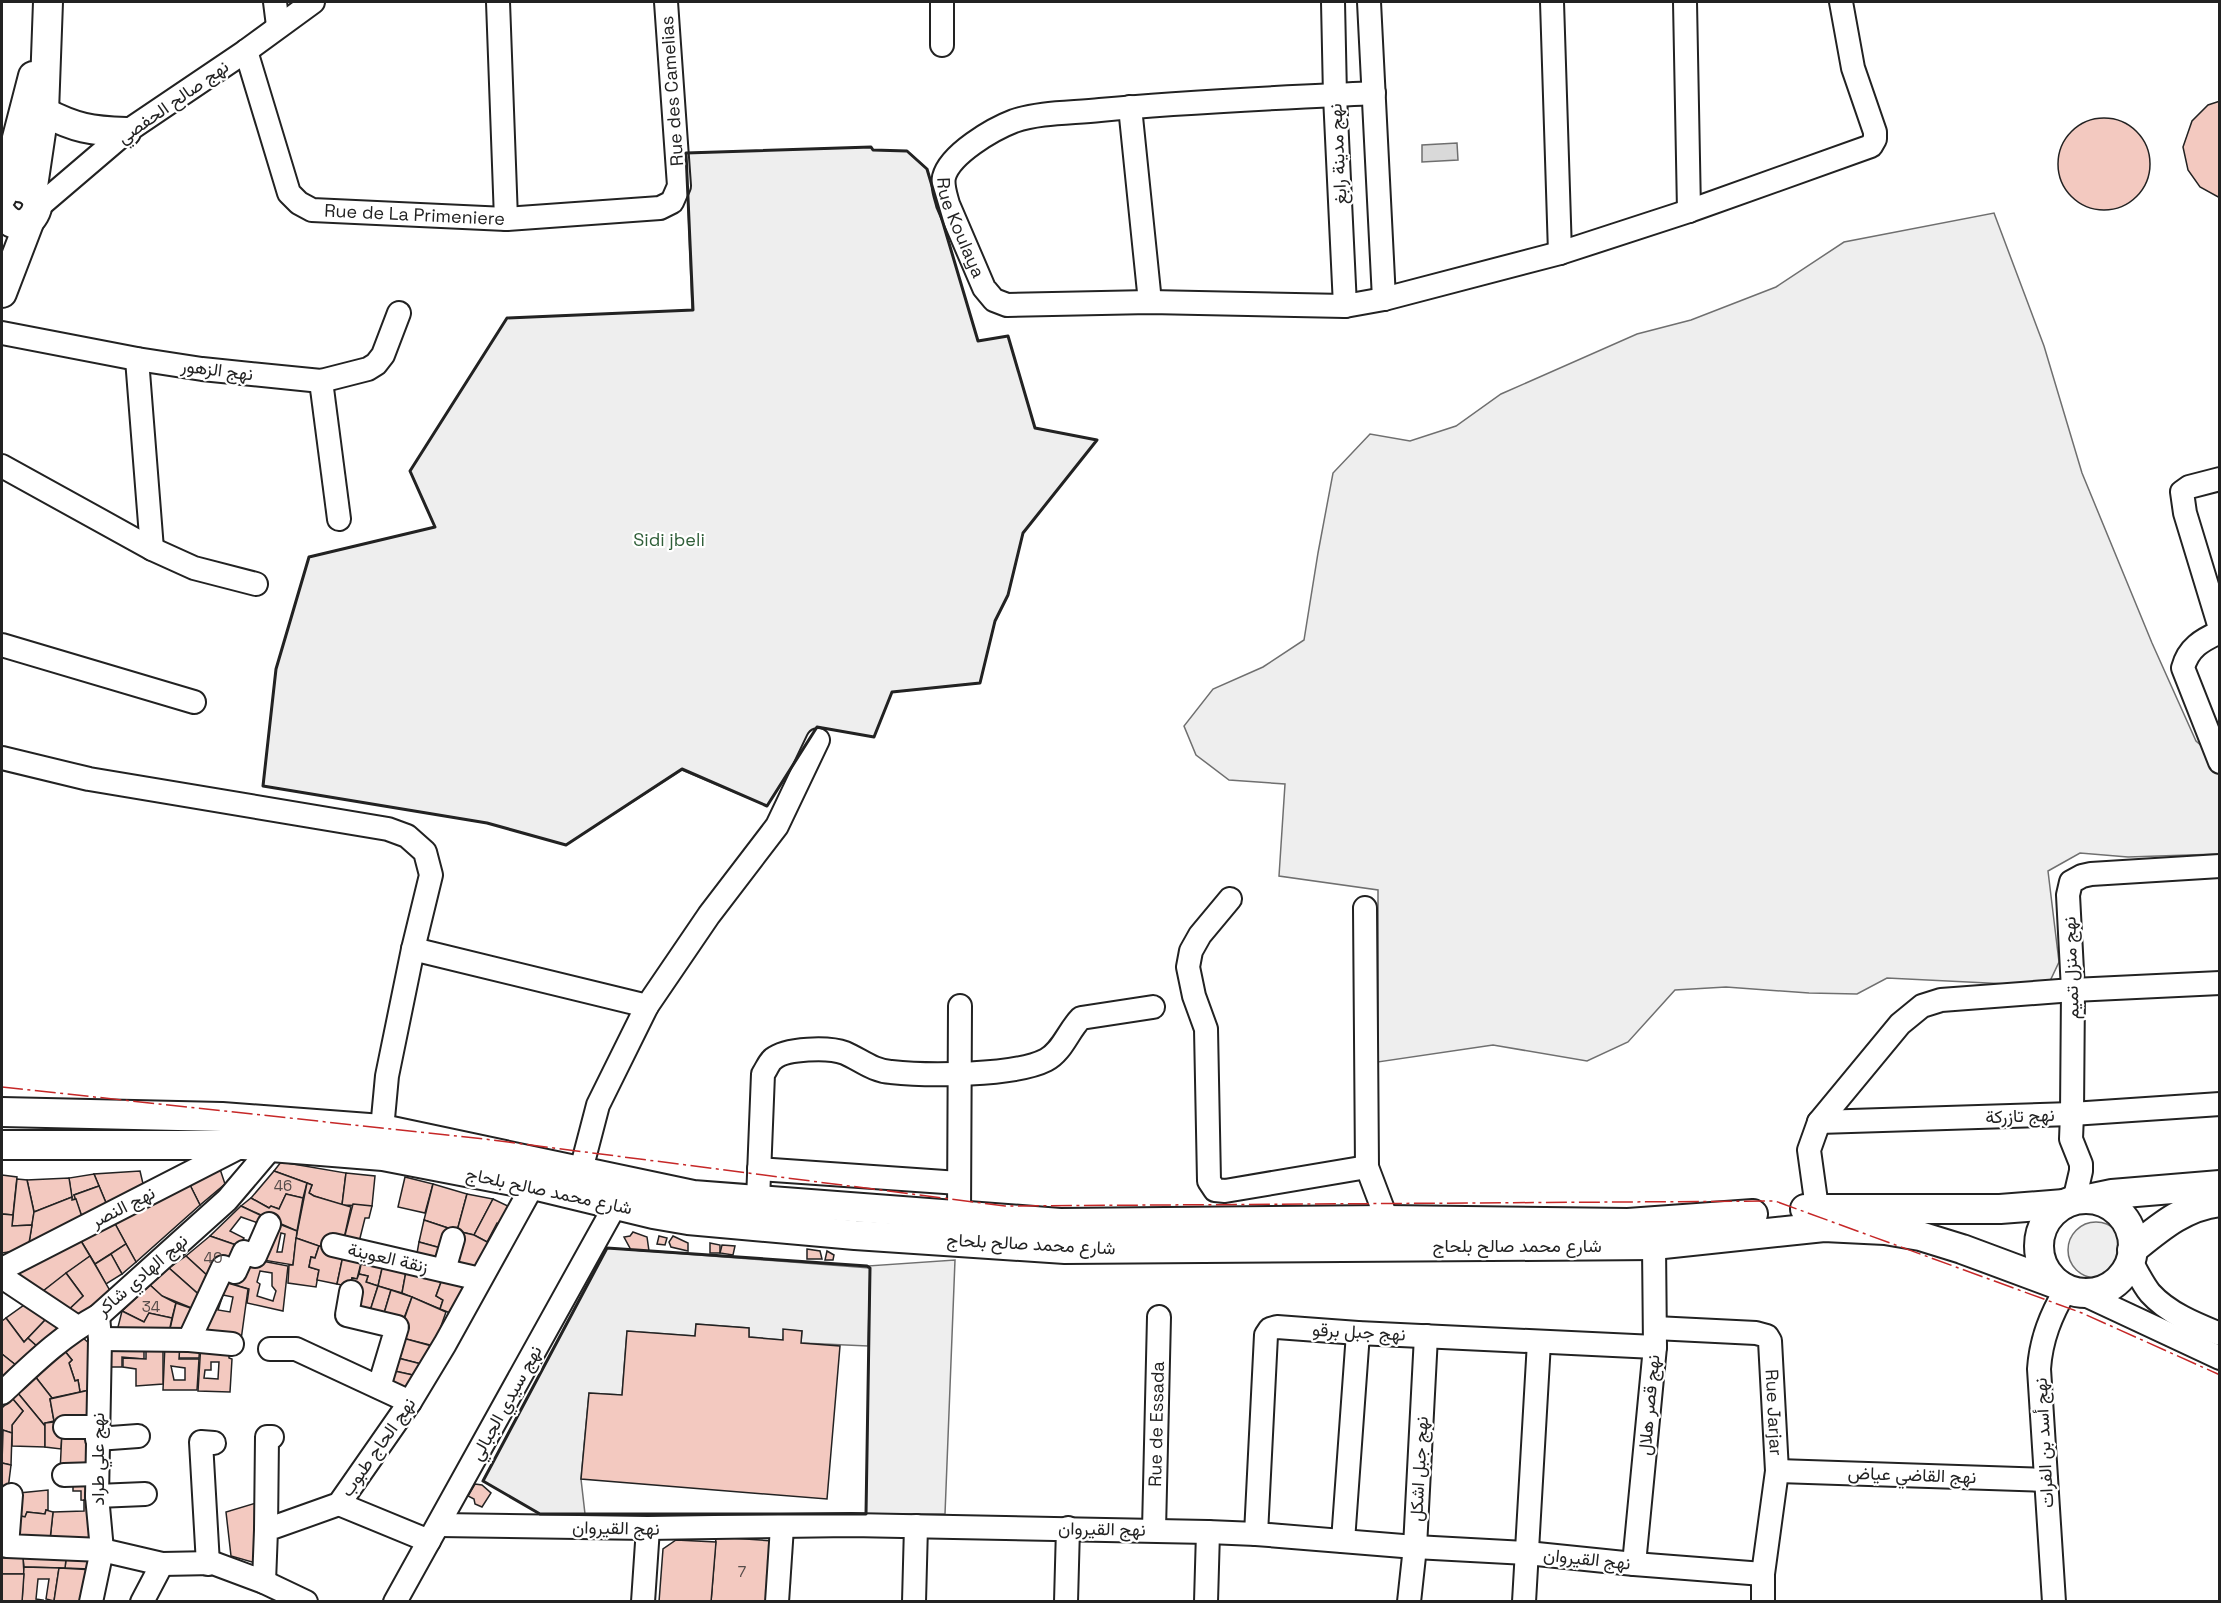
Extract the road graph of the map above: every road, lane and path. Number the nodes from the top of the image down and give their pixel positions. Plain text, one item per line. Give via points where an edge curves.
1 (275, 2) edge
2 (313, 2) edge
3 (498, 2) edge
4 (666, 2) edge
5 (942, 2) edge
6 (1333, 2) edge
7 (1369, 2) edge
8 (1552, 2) edge
9 (1684, 2) edge
10 (1840, 2) edge
11 (47, 13) edge
12 (278, 26) junction
13 (942, 45) dead end
14 (246, 51) junction
15 (1374, 93) junction
16 (1335, 96) junction
17 (1130, 107) junction
18 (44, 112) junction
19 (126, 132) junction
20 (679, 181) joint
21 (14, 211) edge
22 (1689, 211) junction
23 (506, 219) junction
24 (1560, 253) junction
25 (2, 293) edge
26 (1384, 298) junction
27 (1150, 302) junction
28 (1346, 306) junction
29 (399, 313) dead end
30 (2, 333) edge
31 (137, 359) junction
32 (321, 381) junction
33 (2, 466) edge
34 (2220, 479) edge
35 (339, 519) dead end
36 (152, 549) junction
37 (256, 585) dead end
38 (2220, 630) edge
39 (2, 645) edge
40 (194, 702) dead end
41 (818, 741) dead end
42 (2, 758) edge
43 (2220, 762) edge
44 (2220, 866) edge
45 (1230, 899) dead end
46 (1365, 908) dead end
47 (413, 949) junction
48 (2220, 984) edge
49 (2073, 990) junction
50 (647, 1006) junction
51 (960, 1006) dead end
52 (1153, 1007) dead end
53 (960, 1074) junction
54 (2220, 1104) edge
55 (2, 1112) edge
56 (2072, 1114) junction
57 (1819, 1122) junction
58 (382, 1129) junction
59 (2, 1145) edge
60 (243, 1145) junction
61 (272, 1147) junction
62 (1366, 1167) junction
63 (759, 1169) junction
64 (581, 1170) junction
65 (959, 1183) junction
66 (533, 1185) junction
67 (2220, 1185) edge
68 (758, 1200) junction
69 (2075, 1201) junction
70 (2220, 1202) edge
71 (616, 1204) junction
72 (1817, 1208) junction
73 (1387, 1220) junction
74 (269, 1224) dead end
75 (943, 1224) junction
76 (453, 1239) dead end
77 (333, 1245) dead end
78 (1654, 1245) junction
79 (2132, 1255) junction
80 (2, 1269) edge
81 (444, 1270) junction
82 (2, 1277) edge
83 (480, 1279) junction
84 (2068, 1289) junction
85 (351, 1292) dead end
86 (98, 1316) junction
87 (1159, 1317) dead end
88 (78, 1327) junction
89 (1358, 1333) junction
90 (2220, 1334) edge
91 (1426, 1336) junction
92 (1655, 1338) junction
93 (100, 1339) junction
94 (189, 1340) junction
95 (1539, 1342) junction
96 (232, 1344) dead end
97 (270, 1349) dead end
98 (2220, 1358) edge
99 (379, 1387) junction
100 (2, 1393) edge
101 (410, 1402) junction
102 (65, 1427) dead end
103 (97, 1433) junction
104 (138, 1436) dead end
105 (272, 1437) dead end
106 (214, 1443) dead end
107 (1777, 1470) junction
108 (64, 1475) dead end
109 (2046, 1480) junction
110 (97, 1485) junction
111 (145, 1494) dead end
112 (11, 1495) dead end
113 (339, 1504) junction
114 (916, 1526) junction
115 (782, 1527) junction
116 (648, 1528) junction
117 (1068, 1528) junction
118 (266, 1530) junction
119 (1154, 1530) junction
120 (1208, 1532) junction
121 (434, 1533) junction
122 (1256, 1534) junction
123 (1343, 1541) junction
124 (1415, 1547) junction
125 (102, 1550) junction
126 (1527, 1553) junction
127 (208, 1563) junction
128 (162, 1564) junction
129 (1634, 1564) junction
130 (1763, 1574) junction
131 (264, 1582) junction
132 (91, 1602) edge
133 (142, 1602) edge
134 (306, 1602) edge
135 (395, 1602) edge
136 (643, 1602) edge
137 (777, 1602) edge
138 (914, 1602) edge
139 (1066, 1602) edge
140 (1206, 1602) edge
141 (1409, 1602) edge
142 (1524, 1602) edge
143 (1763, 1602) edge
144 (2054, 1602) edge

1 - 12 street
2 - 12 street, نهج صالح الحفصي
3 - 23 street
4 - 20 street, Rue des Camelias
5 - 13 street
6 - 16 street, نهج مدينة رابغ
7 - 15 street
8 - 24 street
9 - 22 street
10 - 22 street, Rue Koulaya via 1851,59 1875,132 1873,144
11 - 18 main road
11 - 21 main road
12 - 14 street, نهج صالح الحفصي
14 - 19 street, نهج صالح الحفصي
14 - 23 street, Rue de La Primeniere via 289,193 298,203 312,210
15 - 16 street, Rue Koulaya
15 - 26 street
16 - 17 street, Rue Koulaya
16 - 28 street, نهج مدينة رابغ
17 - 27 street
17 - 27 street, Rue Koulaya via 1013,122 959,155 947,171 944,185 948,204 984,288 994,300 1007,305
18 - 19 main road via 76,127
18 - 21 main road
19 - 21 street, نهج صالح الحفصي
20 - 23 street, Rue de La Primeniere via 676,197 660,208
21 - 25 main road
22 - 24 street, Rue Koulaya
24 - 26 street, Rue Koulaya
26 - 28 street, Rue Koulaya
27 - 28 street, Rue Koulaya
29 - 32 street, نهج الزهور via 376,364
30 - 31 street, نهج الزهور
31 - 32 street, نهج الزهور
31 - 36 street
32 - 35 street
33 - 36 street
34 - 38 street via 2182,492
36 - 37 street via 194,568
38 - 43 street via 2195,646 2183,668
39 - 40 street
41 - 50 street via 777,826 709,915
42 - 47 street via 89,779 388,829 407,836 425,852 431,875
44 - 49 street, نهج منزل تميم via 2091,874 2075,879 2068,895
45 - 62 street via 1200,935 1188,968 1206,1029 1209,1181 1215,1190 1225,1191
46 - 62 street
47 - 50 street
47 - 58 street via 387,1076
48 - 49 street
49 - 56 street, نهج منزل تميم
49 - 57 street via 1941,1000 1922,1006 1900,1024
50 - 64 street via 598,1106
51 - 53 street
52 - 53 street via 1081,1018 1060,1048 1032,1066
53 - 63 street via 889,1072 828,1049 783,1054 771,1060 764,1074
53 - 65 street
54 - 56 street, نهج تازركة
55 - 58 main road, شارع محمد صالح بلحاج via 233,1118
56 - 57 street, نهج تازركة
56 - 69 street, نهج منزل تميم via 2071,1139 2081,1164
57 - 72 street via 1809,1150
58 - 64 main road, شارع محمد صالح بلحاج
59 - 60 main road, شارع محمد صالح بلحاج
60 - 61 main road, شارع محمد صالح بلحاج
60 - 80 street, نهج النصر
61 - 66 main road, شارع محمد صالح بلحاج via 383,1156
61 - 86 street, نهج الهادي شاكر via 227,1200
62 - 73 street
63 - 65 street
63 - 68 street
64 - 68 main road, شارع محمد صالح بلحاج via 693,1195
65 - 75 street
66 - 71 main road, شارع محمد صالح بلحاج
66 - 83 street, نهج الحاج طبوب
67 - 69 main road, شارع محمد صالح بلحاج
68 - 75 main road, شارع محمد صالح بلحاج
69 - 72 main road, شارع محمد صالح بلحاج via 2000,1209
69 - 79 main road via 2103,1202 2116,1210 2131,1235
69 - 84 main road via 2051,1214 2039,1243 2040,1259 2047,1273
70 - 79 main road via 2186,1211 2168,1221
71 - 75 main road, شارع محمد صالح بلحاج via 688,1220
71 - 121 street, نهج سيدي الجبالي
72 - 73 main road, شارع محمد صالح بلحاج via 1628,1223
73 - 75 main road, شارع محمد صالح بلحاج
74 - 94 street via 255,1256 244,1252 235,1272 223,1267
75 - 78 main road, شارع محمد صالح بلحاج via 1065,1249
76 - 81 street, زنقة العوينة
77 - 81 street, زنقة العوينة
78 - 84 main road, شارع محمد صالح بلحاج via 1824,1227 1885,1230 1962,1249
78 - 92 street, نهج قصر هلال
79 - 84 main road via 2123,1274 2112,1285 2097,1292
79 - 90 street via 2151,1294 2162,1304
81 - 83 street, زنقة العوينة
82 - 88 street
83 - 101 street, نهج الحاج طبوب
84 - 98 street
84 - 109 street, نهج أسد بن الفرات via 2053,1312 2040,1353
85 - 99 street via 347,1315 397,1327
86 - 88 street, نهج الهادي شاكر
86 - 93 street, نهج علي طراد
87 - 119 street, Rue de Essada
88 - 100 street, نهج الهادي شاكر
89 - 91 street, نهج جبل برقو
89 - 122 street, نهج جبل برقو via 1277,1327 1266,1335
89 - 123 street
91 - 95 street, نهج جبل برقو
91 - 124 street, نهج جبل اشكل
92 - 95 street, نهج جبل برقو
92 - 107 street, Rue Jarjar via 1756,1333 1767,1336
92 - 129 street, نهج قصر هلال
93 - 94 street
93 - 103 street, نهج علي طراد
94 - 96 street
95 - 126 street
97 - 99 street via 296,1349
99 - 101 street
101 - 113 street, نهج الحاج طبوب
102 - 103 street
103 - 104 street
103 - 110 street, نهج علي طراد
105 - 118 street via 267,1437
106 - 127 street via 201,1442
107 - 109 street, نهج القاضي عياض
107 - 130 street, Rue Jarjar
108 - 110 street
109 - 144 street, نهج أسد بن الفرات
110 - 111 street
110 - 125 street, نهج علي طراد
112 - 125 street via 6,1546
113 - 118 street, نهج الحاج طبوب
113 - 121 street
114 - 115 street, نهج القيروان
114 - 117 street, نهج القيروان
114 - 138 street
115 - 116 street, نهج القيروان
115 - 137 street
116 - 121 street, نهج القيروان
116 - 136 street
117 - 119 street, نهج القيروان
117 - 139 street
118 - 131 street
119 - 120 street, نهج القيروان
120 - 122 street, نهج القيروان
120 - 140 street
121 - 135 street, نهج سيدي الجبالي
122 - 123 street, نهج القيروان
123 - 124 street, نهج القيروان
124 - 126 street, نهج القيروان
124 - 141 street, نهج جبل اشكل
125 - 128 street
125 - 132 street, نهج علي طراد
126 - 129 street, نهج القيروان
126 - 142 street
127 - 128 street
127 - 131 street
128 - 133 street
129 - 130 street, نهج القيروان
130 - 143 street, Rue Jarjar
131 - 134 street

